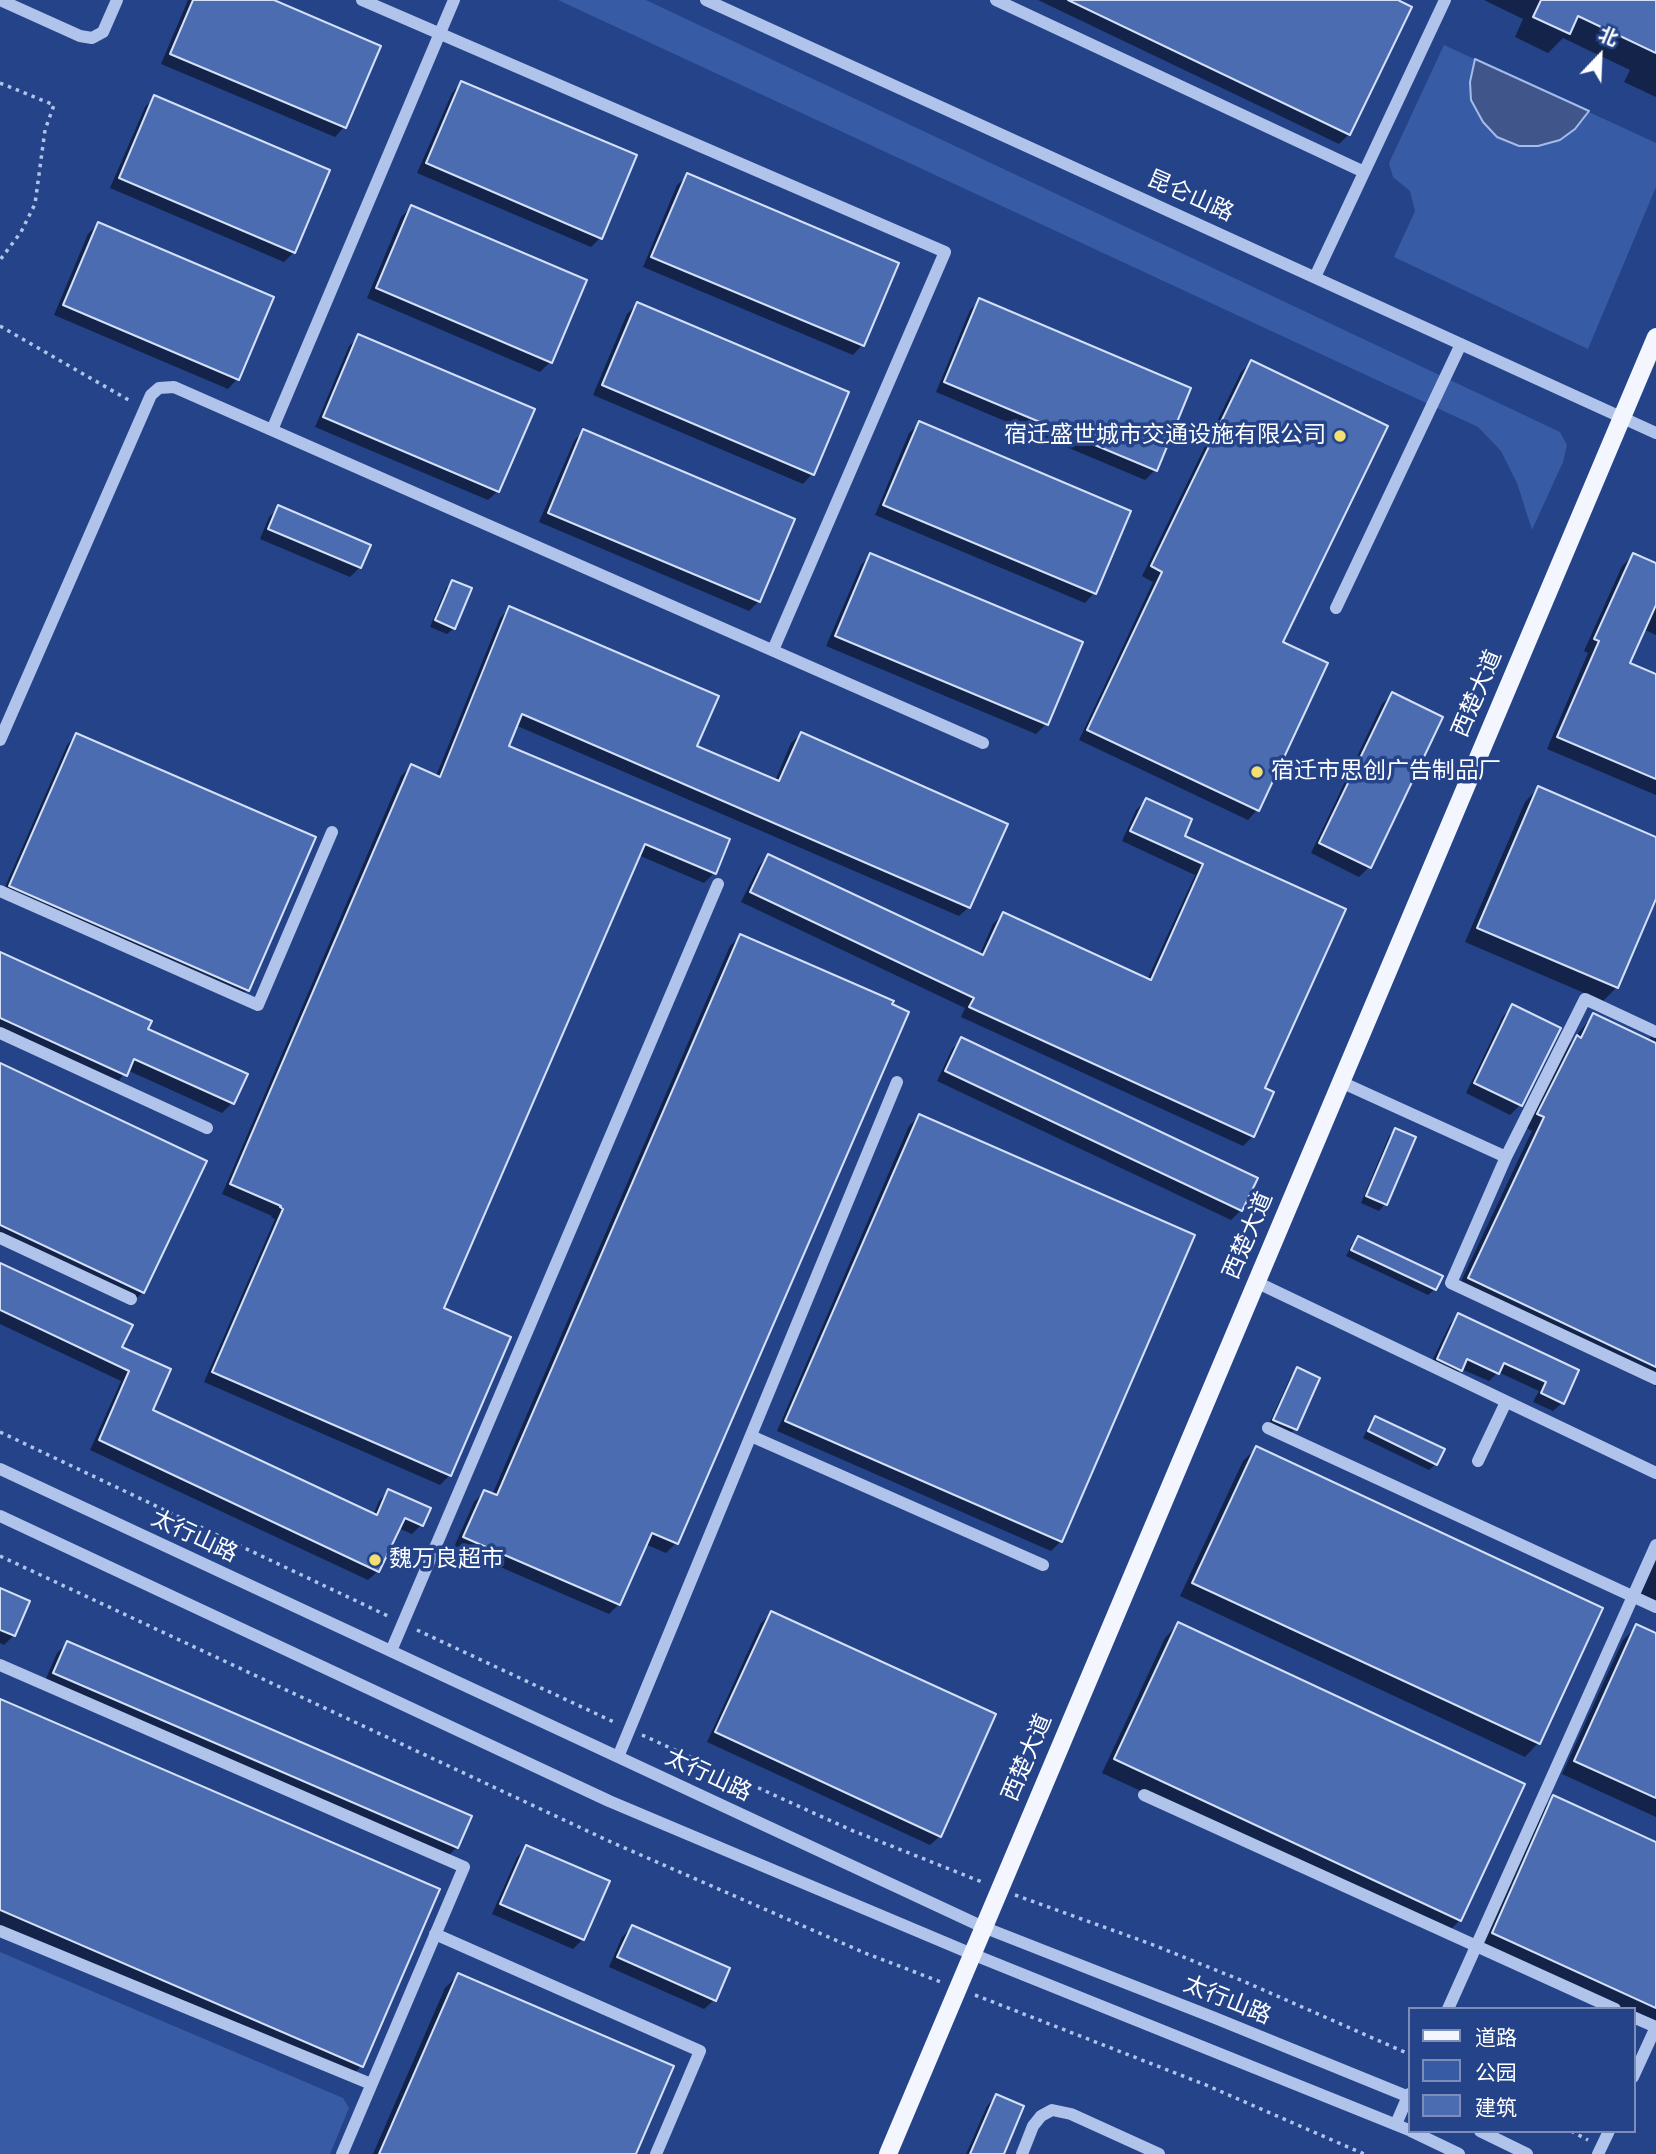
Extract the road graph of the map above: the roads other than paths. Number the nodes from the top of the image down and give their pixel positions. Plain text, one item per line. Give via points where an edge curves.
1 (0, 0) edge
2 (117, 0) edge
3 (362, 0) edge
4 (454, 0) edge
5 (706, 0) edge
6 (996, 0) edge
7 (1445, 0) edge
8 (440, 34) junction
9 (1364, 172) junction
10 (1315, 277) junction
11 (1656, 337) edge
12 (1461, 344) junction
13 (1622, 417) junction
14 (272, 430) junction
15 (1656, 433) edge
16 (1336, 608) dead end
17 (773, 650) junction
18 (0, 740) edge
19 (983, 743) dead end
20 (332, 832) dead end
21 (718, 884) dead end
22 (0, 891) edge
23 (1656, 1032) edge
24 (0, 1033) edge
25 (897, 1082) dead end
26 (1341, 1082) junction
27 (207, 1128) dead end
28 (1506, 1157) junction
29 (0, 1238) edge
30 (1256, 1282) junction
31 (131, 1299) dead end
32 (1656, 1379) edge
33 (1506, 1402) junction
34 (1268, 1428) dead end
35 (751, 1436) junction
36 (1478, 1461) dead end
37 (0, 1469) edge
38 (1656, 1473) edge
39 (0, 1516) edge
40 (1656, 1545) edge
41 (1043, 1565) dead end
42 (1633, 1597) junction
43 (1656, 1607) edge
44 (391, 1651) junction
45 (0, 1665) edge
46 (618, 1757) junction
47 (1144, 1795) dead end
48 (983, 1927) junction
49 (0, 1931) edge
50 (435, 1934) junction
51 (1476, 1945) junction
52 (972, 1954) junction
53 (1449, 2007) edge
54 (1611, 2007) edge
55 (1635, 2018) edge
56 (1656, 2027) edge
57 (1635, 2073) edge
58 (371, 2084) junction
59 (1408, 2096) edge
60 (1408, 2098) edge
61 (1396, 2124) junction
62 (1408, 2130) edge
63 (1414, 2133) edge
64 (1484, 2133) edge
65 (1608, 2133) edge
66 (342, 2154) edge
67 (656, 2154) edge
68 (888, 2154) edge
69 (1022, 2154) edge
70 (1159, 2154) edge
71 (1459, 2154) edge
72 (1527, 2154) edge
73 (1598, 2154) edge

1 - 2 street via 92,38 103,32
3 - 8 street
4 - 8 street
5 - 10 street, 昆仑山路
6 - 9 street
7 - 9 street
8 - 14 street
8 - 17 street via 945,252
9 - 10 street
10 - 12 street, 昆仑山路
11 - 13 main road, 西楚大道
12 - 13 street, 昆仑山路
12 - 16 street
13 - 15 street, 昆仑山路
13 - 26 main road, 西楚大道
14 - 17 street
14 - 18 street via 174,387 159,388 151,395
17 - 19 street
20 - 22 street via 258,1005
21 - 44 street
23 - 28 street via 1585,999
24 - 27 street
25 - 35 street
26 - 28 street
26 - 30 main road, 西楚大道
28 - 32 street via 1451,1283
29 - 31 street
30 - 33 street
30 - 48 main road, 西楚大道
33 - 36 street
33 - 38 street
34 - 42 street
35 - 41 street
35 - 46 street
37 - 44 street, 太行山路
39 - 52 street via 609,1801
40 - 42 street
42 - 43 street
42 - 51 street
44 - 46 street, 太行山路
45 - 50 street via 464,1867
46 - 48 street, 太行山路
47 - 51 street
48 - 52 main road, 西楚大道
48 - 59 street, 太行山路
49 - 58 street
50 - 58 street
50 - 67 street via 700,2051
51 - 53 street
51 - 54 street
52 - 61 street
52 - 68 main road, 西楚大道
55 - 56 street
56 - 57 street
58 - 66 street
60 - 61 street
61 - 62 street
63 - 71 street
64 - 72 street
65 - 73 street
69 - 70 street via 1033,2126 1052,2110 1071,2114

